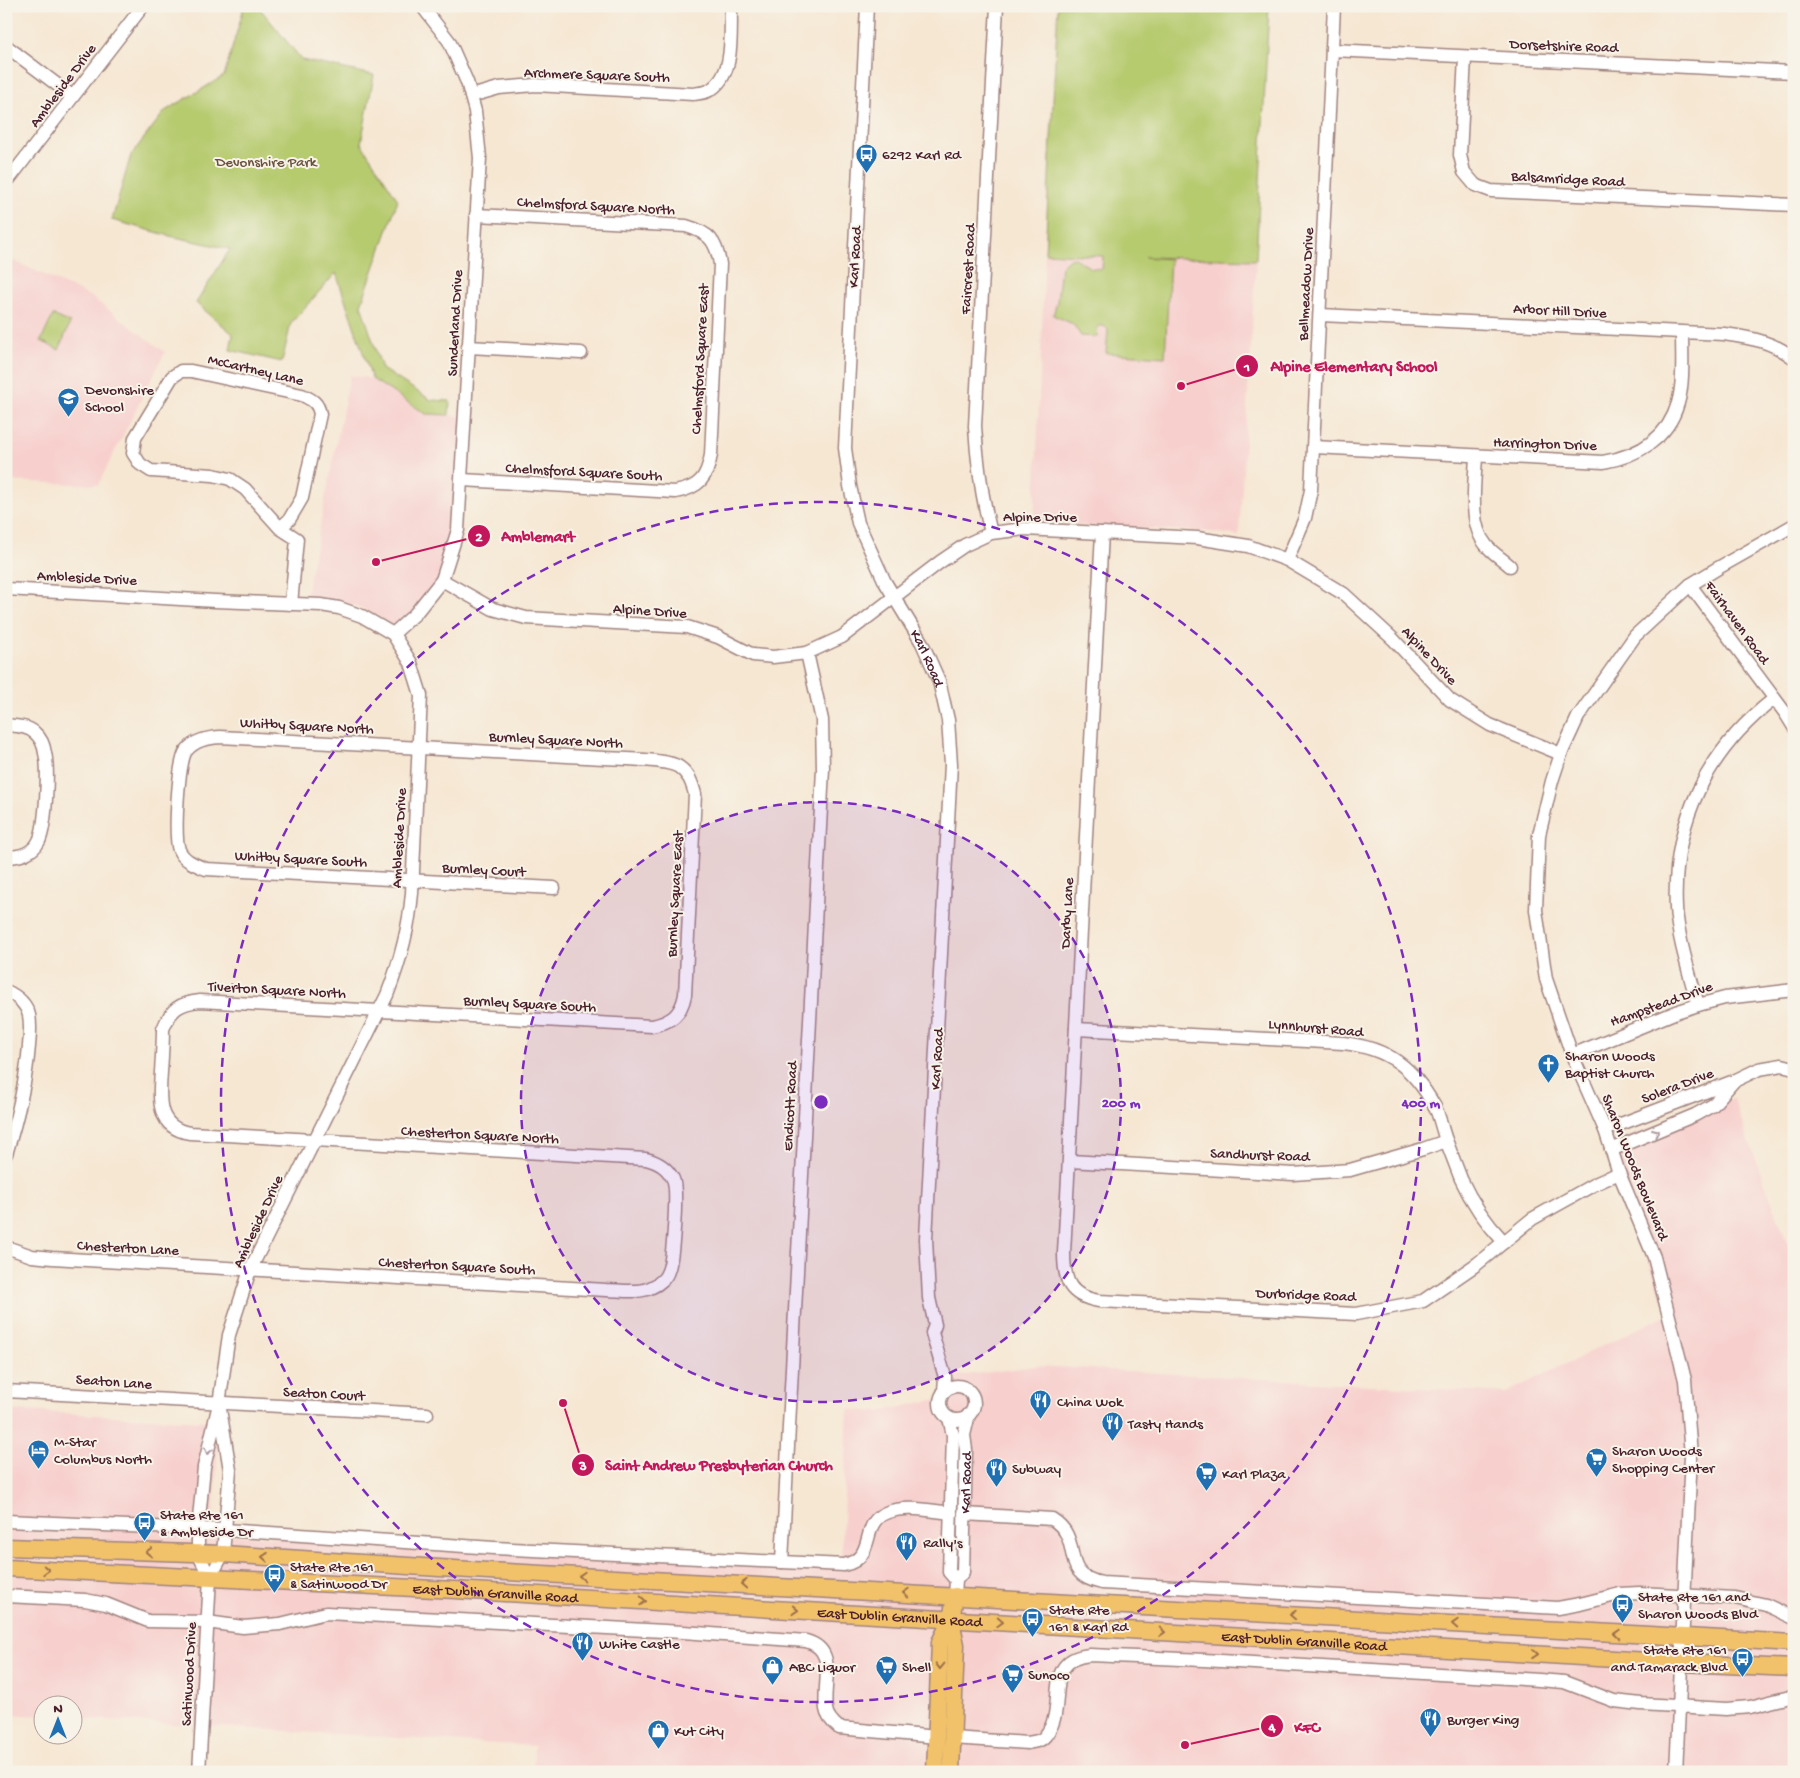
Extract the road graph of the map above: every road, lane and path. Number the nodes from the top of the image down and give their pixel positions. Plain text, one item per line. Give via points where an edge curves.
1 (143, 6) edge
2 (422, 6) edge
3 (731, 6) edge
4 (868, 6) edge
5 (997, 6) edge
6 (1334, 6) edge
7 (6, 46) edge
8 (1332, 50) junction
9 (1465, 56) junction
10 (1794, 72) edge
11 (72, 96) junction
12 (471, 96) junction
13 (6, 183) edge
14 (1794, 204) edge
15 (476, 215) junction
16 (711, 238) joint
17 (1320, 315) junction
18 (1682, 333) junction
19 (468, 348) junction
20 (581, 353) dead end
21 (1794, 358) edge
22 (1314, 447) junction
23 (1476, 456) junction
24 (462, 480) junction
25 (701, 480) joint
26 (1794, 525) edge
27 (280, 528) junction
28 (991, 533) junction
29 (1102, 533) junction
30 (1287, 560) junction
31 (1510, 566) dead end
32 (442, 580) junction
33 (1690, 585) junction
34 (6, 589) edge
35 (894, 597) junction
36 (291, 604) junction
37 (393, 634) junction
38 (807, 653) junction
39 (1774, 698) junction
40 (6, 725) edge
41 (1794, 727) edge
42 (420, 748) junction
43 (1561, 754) junction
44 (687, 774) joint
45 (6, 857) edge
46 (189, 862) joint
47 (412, 881) junction
48 (554, 888) dead end
49 (1794, 990) edge
50 (6, 991) edge
51 (1698, 1005) junction
52 (378, 1011) junction
53 (677, 1015) joint
54 (1076, 1029) junction
55 (1572, 1055) junction
56 (1794, 1068) edge
57 (1734, 1081) junction
58 (171, 1125) joint
59 (1605, 1130) junction
60 (313, 1141) junction
61 (1446, 1141) junction
62 (1611, 1150) junction
63 (6, 1154) edge
64 (1070, 1161) junction
65 (1619, 1173) junction
66 (1504, 1242) junction
67 (6, 1247) edge
68 (250, 1270) junction
69 (661, 1281) joint
70 (1074, 1292) joint
71 (935, 1324) junction
72 (962, 1387) junction
73 (6, 1391) edge
74 (944, 1391) junction
75 (219, 1404) junction
76 (427, 1414) dead end
77 (970, 1414) junction
78 (949, 1418) junction
79 (951, 1513) junction
80 (964, 1514) junction
81 (6, 1521) edge
82 (198, 1529) junction
83 (225, 1530) junction
84 (6, 1547) edge
85 (198, 1553) junction
86 (223, 1554) junction
87 (782, 1562) junction
88 (6, 1568) edge
89 (210, 1578) junction
90 (956, 1588) junction
91 (6, 1596) edge
92 (1684, 1596) junction
93 (1794, 1618) edge
94 (951, 1620) junction
95 (208, 1622) junction
96 (1683, 1638) junction
97 (1794, 1643) edge
98 (1794, 1660) edge
99 (1682, 1663) junction
100 (1794, 1668) edge
101 (1794, 1696) edge
102 (1679, 1706) junction
103 (944, 1737) junction
104 (199, 1772) edge
105 (935, 1772) edge
106 (951, 1772) edge
107 (1676, 1772) edge

1 - 11 street, Ambleside Drive
2 - 12 street, Sunderland Drive via 449,41
3 - 12 street, Archmere Square South via 726,74 720,83 707,91 693,94 536,85 499,88
4 - 35 street, Karl Road via 845,448 858,523
5 - 28 street, Faircrest Road via 976,426 976,453
6 - 8 street, Bellmeadow Drive
7 - 11 street
8 - 9 street, Dorsetshire Road
8 - 17 street, Bellmeadow Drive
9 - 10 street, Dorsetshire Road
9 - 14 street, Balsamridge Road via 1460,155 1464,172 1475,185 1491,191
11 - 13 street, Ambleside Drive
12 - 15 street, Sunderland Drive via 480,158
15 - 16 street, Chelmsford Square North via 686,226
15 - 19 street, Sunderland Drive
16 - 25 street, Chelmsford Square East via 718,250 720,274 711,455
17 - 18 street, Arbor Hill Drive
17 - 22 street, Bellmeadow Drive
18 - 21 street, Arbor Hill Drive via 1755,338 1780,348
18 - 23 street, Harrington Drive via 1678,403 1667,426 1643,449 1620,459 1602,462
19 - 20 street
19 - 24 street, Sunderland Drive
22 - 23 street, Harrington Drive
22 - 30 street, Bellmeadow Drive via 1305,518
23 - 31 street via 1476,525 1485,545
24 - 25 street, Chelmsford Square South via 675,492 690,489
24 - 32 street, Sunderland Drive via 458,530
26 - 33 street, Sharon Woods Boulevard
27 - 27 street, McCartney Lane via 302,498 320,414 318,405 302,396 191,371 181,371 172,377 135,438 133,453 140,464 151,471 230,479 245,489
27 - 36 street via 297,539
28 - 29 street, Alpine Drive via 1026,529
28 - 35 street, Alpine Drive via 965,545
29 - 30 street, Alpine Drive via 1197,538 1248,546
29 - 54 street, Darby Lane
30 - 43 street, Alpine Drive via 1344,594 1393,639 1450,700 1490,725
32 - 37 street, Sunderland Drive via 415,614
32 - 38 street, Alpine Drive via 493,609 526,618 687,627 718,637 752,655 773,657
33 - 39 street, Fairhaven Road
33 - 43 street, Sharon Woods Boulevard via 1634,636 1578,717
34 - 36 street, Ambleside Drive
35 - 38 street, Alpine Drive via 842,637
35 - 71 street, Karl Road via 922,643 939,681 948,720 950,764 926,1239 929,1298
36 - 37 street, Ambleside Drive via 339,608 362,616
37 - 42 street, Ambleside Drive via 411,662 421,695
38 - 87 street, Endicott Road via 822,720 823,769
39 - 41 street, Fairhaven Road
39 - 51 street via 1726,744 1703,781 1688,814 1678,858 1676,910
40 - 45 street via 35,732 44,746 46,763 43,825 39,841 26,854
42 - 44 street, Burnley Square North via 666,762
42 - 46 street, Whitby Square North via 220,737 194,743 180,763 176,836 180,851
42 - 47 street, Ambleside Drive
43 - 55 street, Sharon Woods Boulevard via 1539,835 1536,910 1546,979
44 - 53 street, Burnley Square East via 695,794 691,893 685,995
46 - 47 street, Whitby Square South via 206,869
47 - 48 street, Burnley Court
47 - 52 street, Ambleside Drive via 410,918 403,949
49 - 51 street, Hampstead Drive via 1725,998
50 - 63 street via 19,999 29,1015 30,1029 19,1111
51 - 55 street, Hampstead Drive
52 - 53 street, Burnley Square South via 652,1026 666,1023
52 - 58 street, Tiverton Square North via 188,1002 176,1009 164,1029 159,1099
52 - 60 street, Ambleside Drive
54 - 61 street, Lynnhurst Road via 1363,1045 1398,1061 1414,1075 1436,1108
54 - 64 street, Darby Lane
55 - 59 street, Sharon Woods Boulevard
56 - 57 street, Solera Drive via 1782,1065 1759,1069
57 - 59 street, Solera Drive
62 -> 57 street, Solera Drive via 1713,1105
58 - 60 street, Chesterton Square North via 181,1132
59 - 62 street, Sharon Woods Boulevard
60 - 68 street, Ambleside Drive
60 - 69 street, Chesterton Square North via 657,1162 674,1181 676,1195 671,1261
61 - 64 street, Sandhurst Road via 1350,1170 1293,1174
61 - 66 street, Lynnhurst Road via 1462,1182
62 - 65 street, Sharon Woods Boulevard
64 - 70 street, Darby Lane via 1064,1270
65 - 66 street, Durbridge Road via 1532,1219
65 - 92 street, Sharon Woods Boulevard via 1654,1257 1685,1380 1691,1455
66 - 70 street, Durbridge Road via 1423,1301 1356,1314 1099,1301 1085,1299
67 - 68 street, Chesterton Lane via 32,1256 52,1258
68 - 69 street, Chesterton Square South via 640,1291
68 - 75 street, Ambleside Drive via 229,1335
71 - 72 street, Karl Road via 941,1330 952,1373
71 - 74 street, Karl Road via 932,1333 945,1377
72 - 74 street via 951,1386
72 - 77 street via 973,1399
73 - 75 street, Seaton Lane
74 - 78 street via 939,1405
75 - 76 street, Seaton Court
75 -> 82 street, Ambleside Drive via 204,1468
75 - 83 street, Ambleside Drive via 230,1470
77 - 78 street via 960,1420
77 - 80 street, Karl Road via 964,1435
78 - 79 street, Karl Road via 953,1435
79 - 87 street via 900,1509 886,1512 869,1531 863,1556 852,1563
79 - 90 street, Karl Road via 949,1572
80 - 90 street, Karl Road via 963,1572
80 - 92 street via 1052,1519 1066,1532 1076,1570 1091,1581 1102,1583 1558,1608 1620,1594
81 - 82 street
82 - 83 street
82 - 85 street, Ambleside Drive
83 - 86 street, Ambleside Drive
83 - 87 street via 494,1548
85 -> 84 main road, East Dublin Granville Road
85 - 86 main road, East Dublin Granville Road
85 - 89 street, Ambleside Drive
86 - 89 street, Ambleside Drive
90 -> 86 main road, East Dublin Granville Road via 462,1570
88 -> 89 main road, East Dublin Granville Road
89 -> 94 main road, East Dublin Granville Road
89 - 95 street, Satinwood Drive
90 - 94 main road, Karl Road
96 -> 90 main road, East Dublin Granville Road
91 - 95 street, East Dublin Granville Road via 85,1600 106,1604 148,1621
92 - 93 street via 1750,1601
92 - 96 street, Sharon Woods Boulevard
94 -> 99 main road, East Dublin Granville Road
94 - 103 main road, Karl Road via 956,1642
95 - 103 street, East Dublin Granville Road via 262,1627 332,1613 806,1641 819,1646 824,1654 826,1710 839,1728
95 - 104 street, Satinwood Drive
96 - 97 main road, East Dublin Granville Road
96 - 99 street, Sharon Woods Boulevard
98 - 99 main road via 1712,1655
99 - 100 main road, East Dublin Granville Road
99 - 102 street, Sharon Woods Boulevard
101 - 102 street, East Dublin Granville Road via 1750,1707
102 - 103 street, East Dublin Granville Road via 1614,1701 1564,1682 1079,1656 1066,1663 1062,1670 1052,1725 1040,1740 1028,1743
102 - 107 street, Sharon Woods Boulevard
103 - 105 main road, Karl Road
103 - 106 main road, Karl Road

